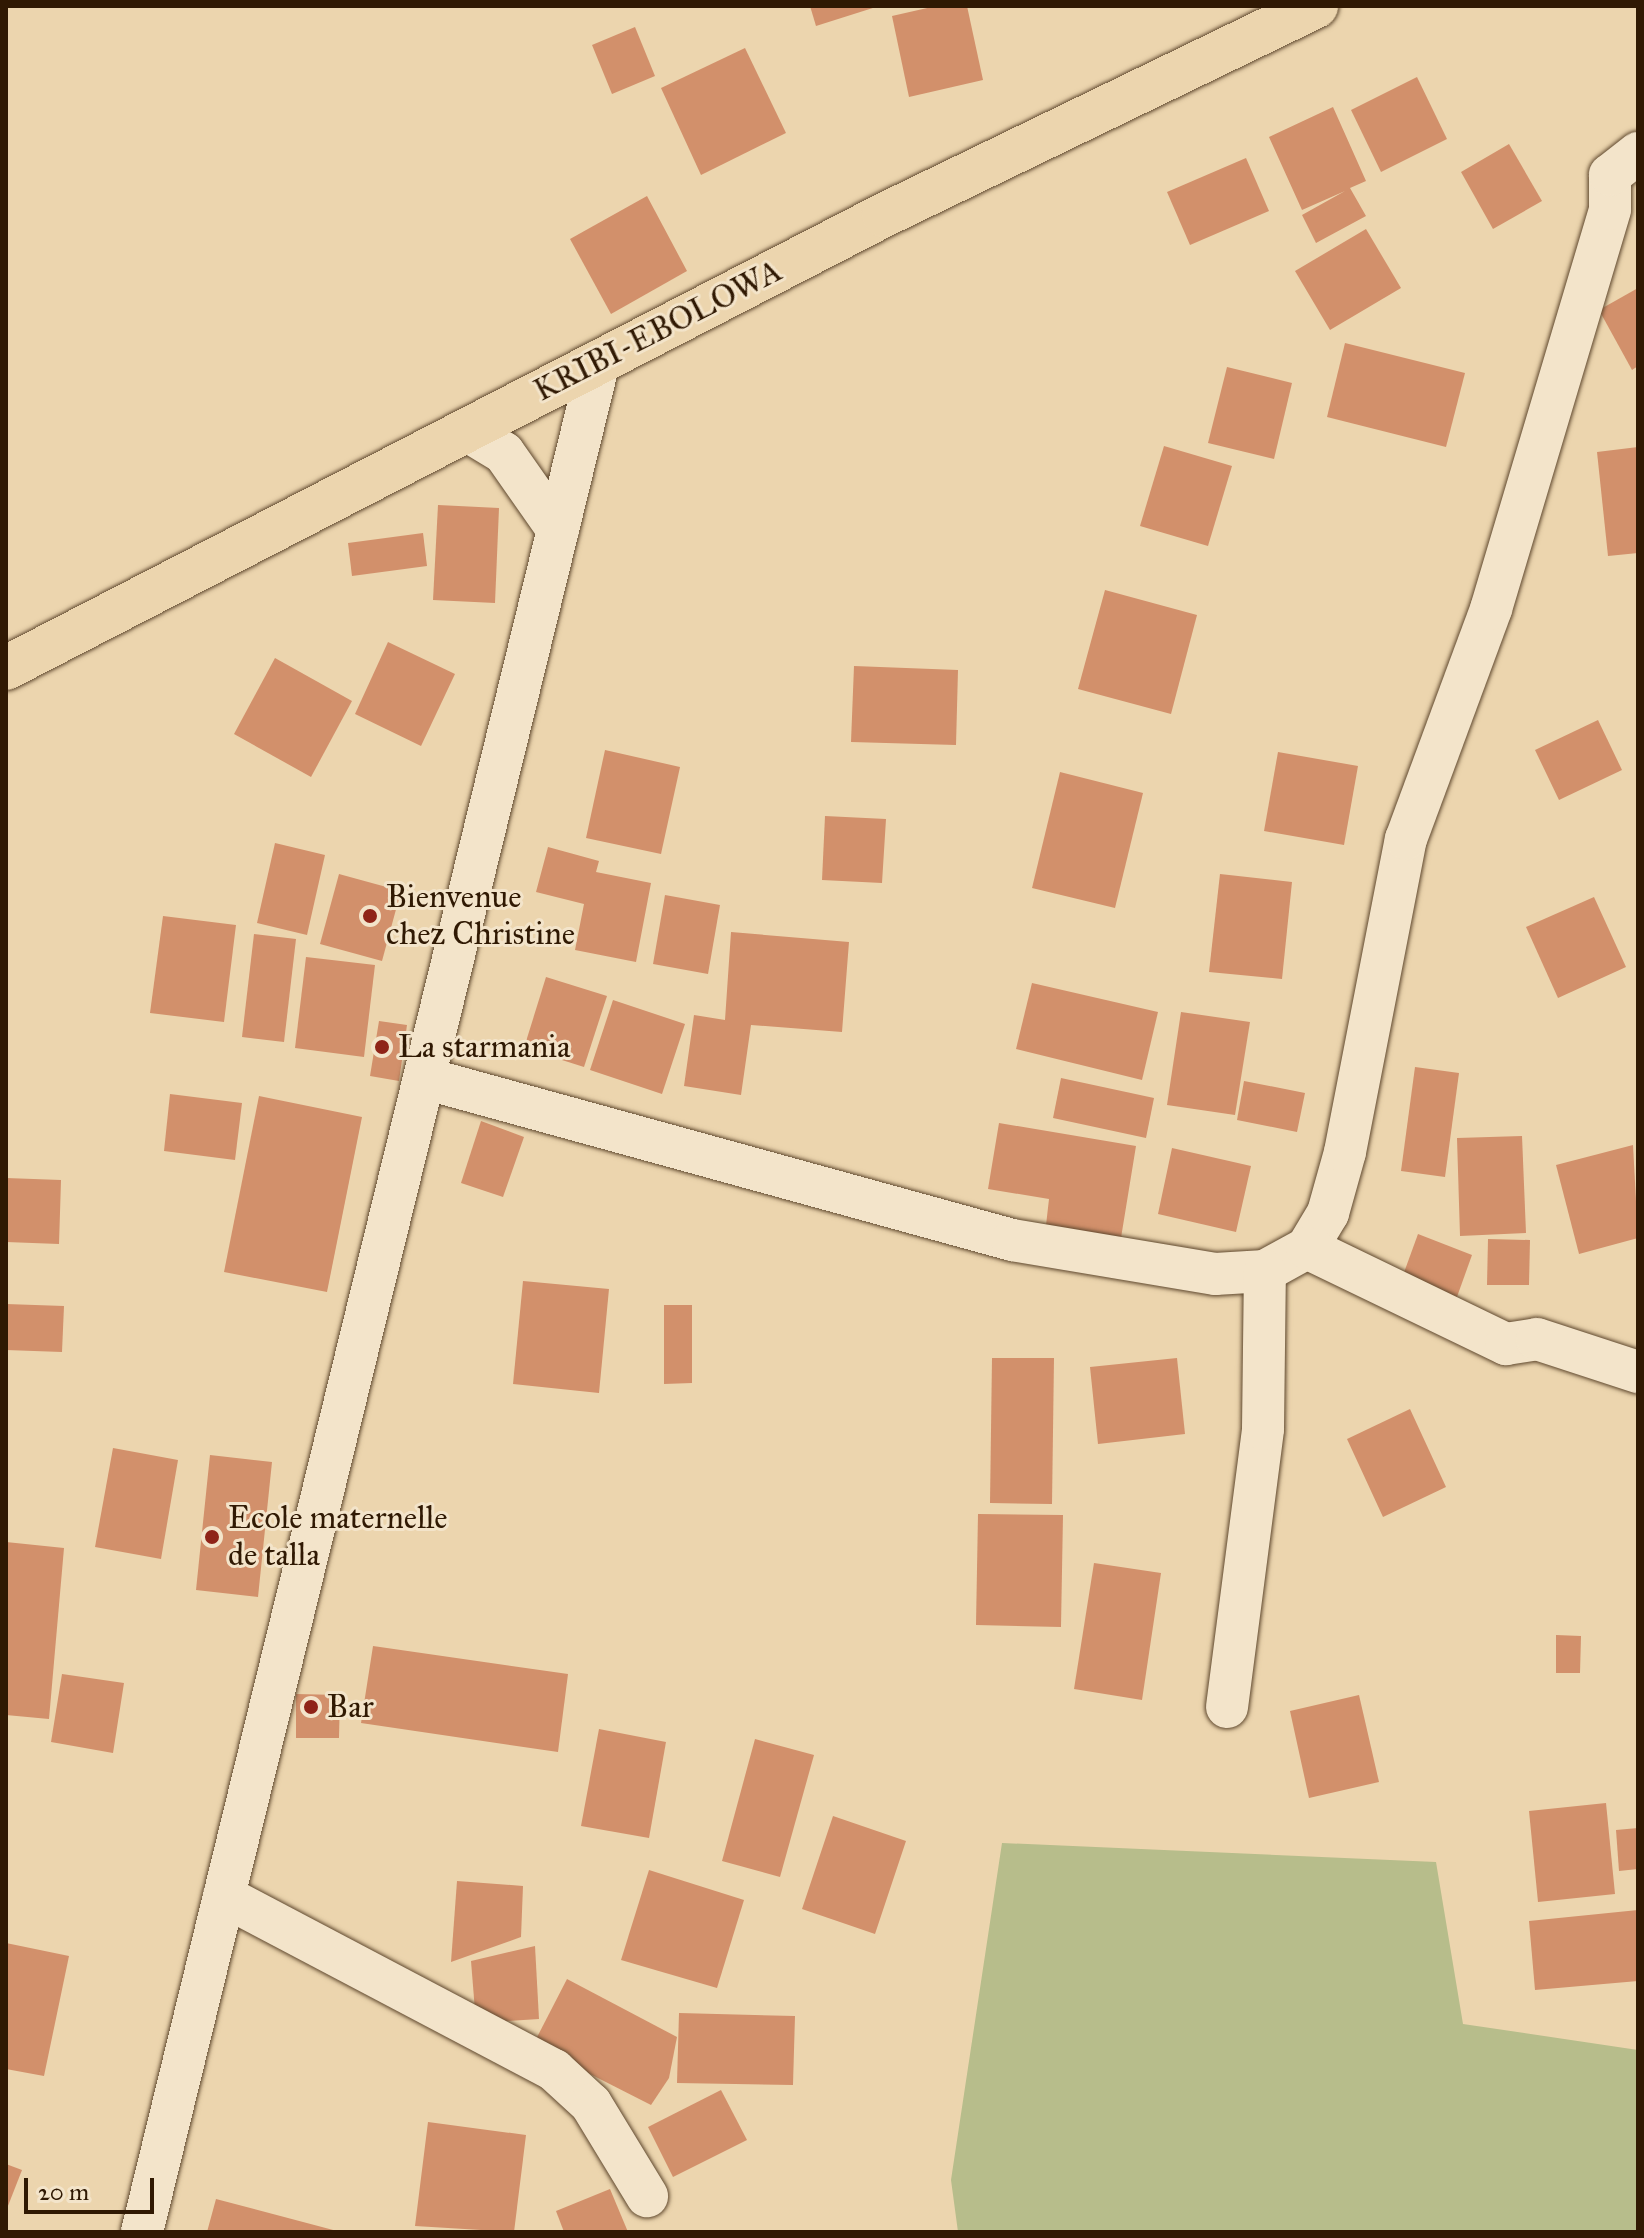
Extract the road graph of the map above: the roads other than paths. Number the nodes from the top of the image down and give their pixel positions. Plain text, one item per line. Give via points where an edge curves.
1 (1316, 6) edge
2 (1638, 153) edge
3 (599, 361) junction
4 (466, 430) junction
5 (558, 530) junction
6 (6, 668) edge
7 (424, 1078) junction
8 (1307, 1248) junction
9 (1265, 1271) junction
10 (1638, 1372) edge
11 (1227, 1707) dead end
12 (224, 1896) junction
13 (647, 2196) dead end
14 (142, 2232) edge

1 - 3 highway, KRIBI-EBOLOWA
2 - 8 street via 1610,175 1610,209 1491,609 1406,839 1345,1152 1328,1213
3 - 4 highway, KRIBI-EBOLOWA
3 - 5 street
4 - 5 street via 504,453
4 - 6 highway, KRIBI-EBOLOWA
5 - 7 street
7 - 9 street via 1012,1240 1215,1274
7 - 12 street
8 - 9 street
8 - 10 street via 1506,1344 1537,1339
9 - 11 street via 1263,1429
12 - 13 street via 554,2070 591,2104
12 - 14 street

